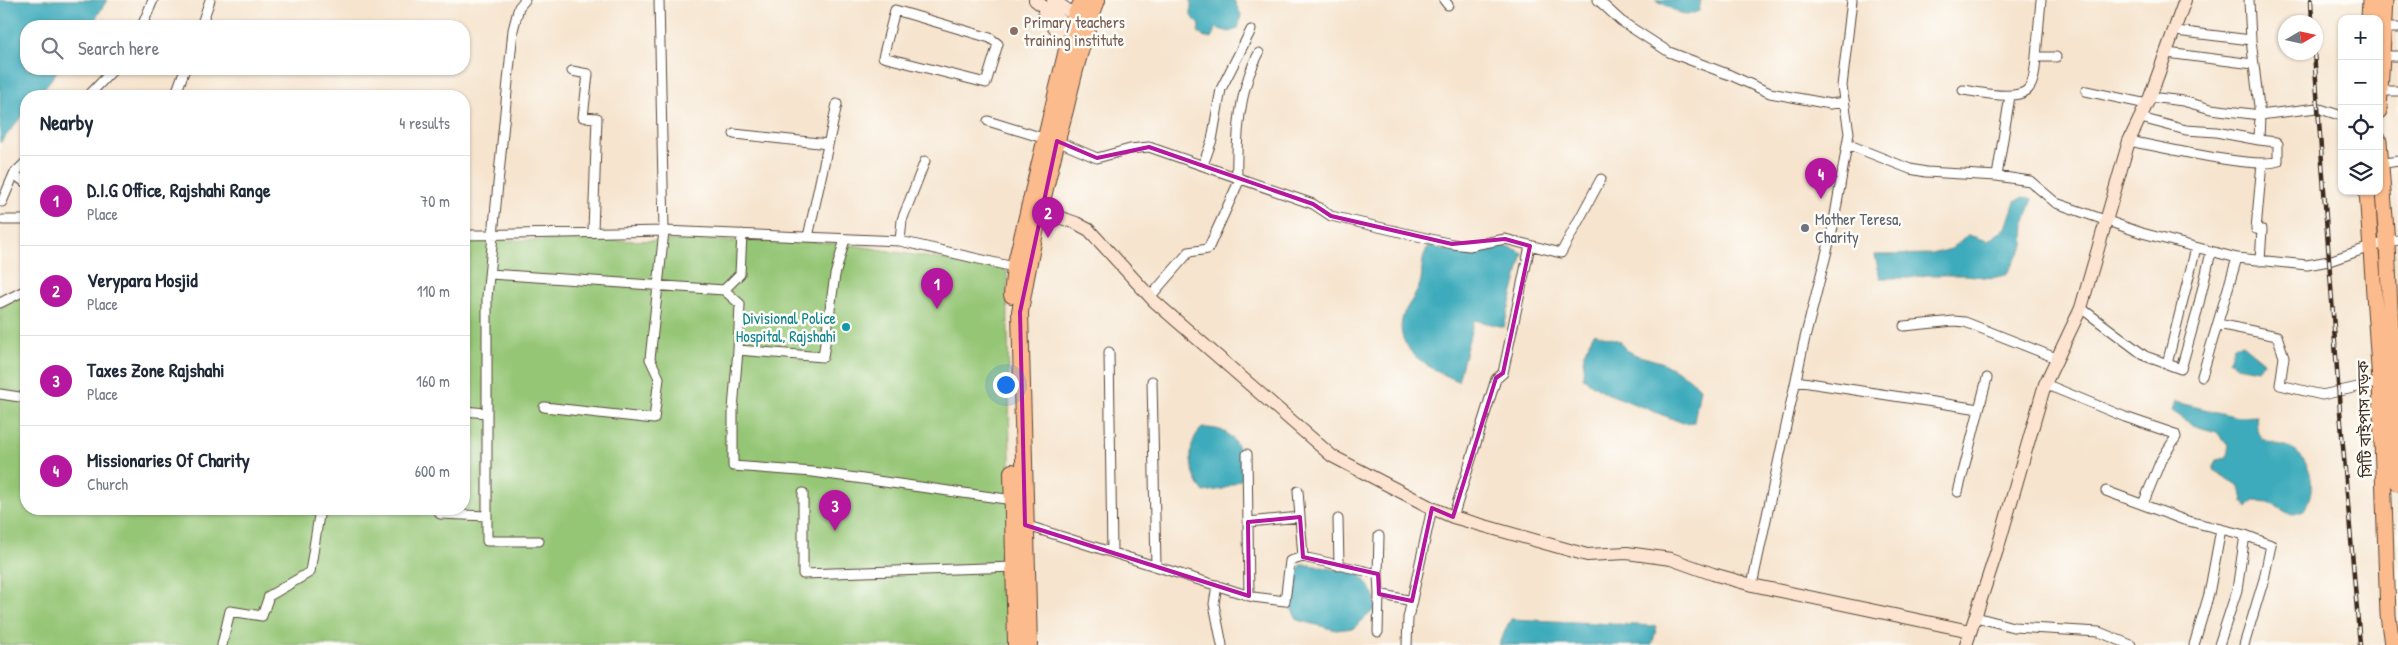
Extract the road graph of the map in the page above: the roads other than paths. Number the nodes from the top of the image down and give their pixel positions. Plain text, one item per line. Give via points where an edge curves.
1 (153, 0) edge
2 (210, 0) edge
3 (525, 0) edge
4 (659, 0) edge
5 (1053, 0) edge
6 (1083, 0) edge
7 (1097, 0) edge
8 (1598, 0) edge
9 (1852, 0) edge
10 (2040, 0) edge
11 (2185, 0) edge
12 (2249, 0) edge
13 (2370, 0) edge
14 (2384, 0) edge
15 (1036, 1) edge
16 (2369, 15) edge
17 (145, 20) edge
18 (202, 20) edge
19 (1080, 27) junction
20 (2387, 28) edge
21 (1251, 30) dead end
22 (2176, 31) junction
23 (2251, 40) junction
24 (998, 44) joint
25 (2383, 44) edge
26 (1068, 46) junction
27 (1259, 53) dead end
28 (2167, 53) junction
29 (2383, 56) edge
30 (2398, 56) edge
31 (2036, 57) junction
32 (2056, 57) dead end
33 (2253, 64) junction
34 (572, 71) dead end
35 (108, 75) edge
36 (183, 75) edge
37 (94, 90) edge
38 (178, 90) edge
39 (1963, 90) dead end
40 (2086, 91) dead end
41 (2383, 91) edge
42 (2398, 91) edge
43 (2010, 96) junction
44 (2149, 101) junction
45 (1844, 102) junction
46 (837, 104) dead end
47 (2260, 115) junction
48 (2338, 115) edge
49 (2141, 118) junction
50 (988, 121) dead end
51 (734, 134) dead end
52 (1051, 140) junction
53 (2259, 140) junction
54 (2129, 141) junction
55 (828, 144) junction
56 (1847, 144) junction
57 (925, 161) dead end
58 (2398, 161) edge
59 (2262, 163) junction
60 (2383, 164) edge
61 (1203, 165) junction
62 (20, 168) edge
63 (14, 174) junction
64 (1997, 176) junction
65 (20, 178) edge
66 (1238, 178) junction
67 (1601, 179) dead end
68 (2368, 195) edge
69 (2382, 195) edge
70 (2, 202) dead end
71 (1035, 208) junction
72 (3, 220) dead end
73 (20, 220) edge
74 (2107, 222) junction
75 (593, 231) junction
76 (664, 231) junction
77 (494, 233) junction
78 (742, 234) junction
79 (470, 235) edge
80 (808, 237) junction
81 (845, 239) junction
82 (900, 241) junction
83 (2386, 243) edge
84 (1530, 246) junction
85 (2196, 248) junction
86 (2211, 252) junction
87 (2237, 258) junction
88 (2260, 261) junction
89 (1021, 269) junction
90 (490, 274) junction
91 (659, 286) junction
92 (724, 290) junction
93 (20, 293) edge
94 (1150, 297) junction
95 (0, 303) edge
96 (2080, 308) junction
97 (2218, 324) junction
98 (1904, 326) dead end
99 (2394, 331) edge
100 (738, 350) junction
101 (1109, 352) dead end
102 (2056, 358) junction
103 (2167, 364) junction
104 (2202, 376) dead end
105 (1987, 378) dead end
106 (1152, 380) dead end
107 (1796, 381) junction
108 (2380, 382) junction
109 (2045, 384) junction
110 (0, 394) edge
111 (20, 397) edge
112 (544, 407) dead end
113 (1979, 409) junction
114 (470, 412) edge
115 (486, 413) junction
116 (2392, 432) edge
117 (1246, 454) dead end
118 (2398, 483) edge
119 (1298, 491) dead end
120 (2106, 491) dead end
121 (1958, 492) dead end
122 (803, 493) dead end
123 (1013, 500) junction
124 (2144, 504) junction
125 (1432, 508) junction
126 (319, 515) edge
127 (464, 515) edge
128 (487, 516) junction
129 (1300, 517) junction
130 (1453, 517) junction
131 (1338, 519) dead end
132 (1248, 522) junction
133 (1025, 525) junction
134 (2221, 529) junction
135 (2245, 535) junction
136 (1379, 536) dead end
137 (539, 541) dead end
138 (1112, 552) junction
139 (1302, 557) junction
140 (1156, 566) junction
141 (1339, 566) junction
142 (1020, 567) junction
143 (1378, 574) junction
144 (1217, 585) junction
145 (1752, 585) junction
146 (1379, 594) junction
147 (1249, 596) junction
148 (1412, 601) junction
149 (1976, 617) junction
150 (1970, 631) junction
151 (1378, 632) dead end
152 (222, 645) edge
153 (1016, 645) edge
154 (1029, 645) edge
155 (1222, 645) edge
156 (1407, 645) edge
157 (1966, 645) edge
158 (2131, 645) edge
159 (2194, 645) edge
160 (2219, 645) edge
161 (2244, 645) edge
162 (2392, 645) edge

1 - 17 street
2 - 18 street
3 - 77 street via 519,7 513,30
4 - 76 street
5 - 19 street
6 - 19 highway
7 - 19 highway
8 - 45 street via 1621,21 1669,52 1770,93 1830,104
9 - 45 street via 1842,86
10 - 31 street
11 - 22 street
12 - 23 street
13 - 16 main road
14 - 20 main road
15 - 19 street
15 - 26 street
19 - 26 highway
19 - 52 highway
20 - 25 main road
21 - 61 street via 1221,90 1212,140
22 - 23 street
22 - 28 street
23 - 33 street
24 - 24 street via 986,83 883,57 894,10 990,38
26 - 52 highway
27 - 66 street via 1251,68 1236,140
28 - 33 street
28 - 44 street
29 - 30 street
31 - 32 street
31 - 43 street via 2030,88
33 - 47 street
34 - 75 street via 588,74 583,117 597,118
35 - 37 street
36 - 38 street
39 - 43 street
40 - 44 street
41 - 42 street
43 - 64 street
44 - 47 street via 2183,101 2211,109
44 - 49 street
45 - 56 street via 1849,133
46 - 55 street
47 - 48 street via 2317,108
47 - 53 street
49 - 53 street via 2186,130
49 - 54 street
50 - 52 street
51 - 55 street
52 - 61 street via 1097,158 1149,147
52 - 71 highway
53 - 59 street via 2272,140 2278,144 2278,161
54 - 59 street
54 - 74 street
55 - 80 street
56 - 64 street via 1910,169
56 - 107 street via 1833,227
57 - 82 street via 902,220
58 - 60 street
59 - 88 street via 2256,229 2262,230
61 - 66 street
62 - 63 street
63 - 65 street
63 - 70 street
64 - 74 street via 2030,182 2056,203
66 - 84 street via 1312,204 1331,216 1452,244 1469,246 1505,240
66 - 94 street via 1208,249 1189,252
67 - 84 street via 1561,253
68 - 83 main road, সিটি বাইপাস সড়ক
69 - 83 main road
71 - 89 highway
71 - 94 street via 1088,230
72 - 73 street
74 - 85 street
74 - 96 street
75 - 76 street
75 - 77 street
76 - 78 street
76 - 91 street
77 - 79 street
77 - 90 street
78 - 80 street
78 - 92 street via 740,274
80 - 81 street
81 - 82 street
81 - 100 street via 835,275 823,357
82 - 89 street
83 - 88 street via 2307,265
83 - 99 main road
83 - 108 main road, সিটি বাইপাস সড়ক
84 - 130 street via 1503,373 1496,379
85 - 86 street
85 - 103 street
86 - 87 street
86 - 103 street via 2181,369
87 - 88 street
87 - 97 street
89 - 123 highway via 1010,319
89 - 133 highway
90 - 91 street
90 - 115 street
91 - 92 street
91 - 112 street via 650,359 659,378 654,418
92 - 100 street via 740,304
93 - 95 street
94 - 125 street via 1332,456
96 - 102 street
96 - 103 street via 2145,356
97 - 104 street
97 - 108 street via 2277,336 2284,357 2280,385 2322,395
98 - 102 street via 1965,322
99 - 116 main road
100 - 123 street via 733,466 813,472
101 - 138 street
102 - 109 street
105 - 113 street
106 - 140 street
107 - 113 street
107 - 145 street
108 - 116 main road, সিটি বাইপাস সড়ক
109 - 124 street via 2175,434
109 - 149 street
110 - 111 street
113 - 121 street
114 - 115 street
115 - 128 street
116 - 118 main road
116 - 162 main road, সিটি বাইপাস সড়ক via 2388,615
117 - 132 street
119 - 129 street
120 - 124 street
122 - 142 street via 803,574
123 - 142 highway
124 - 134 street via 2184,520
125 - 130 street
125 - 148 street
126 - 152 street via 310,572 269,596 262,616 230,611
127 - 128 street
128 - 137 street via 487,541
129 - 132 street
129 - 139 street
130 - 145 street via 1587,555 1627,553 1671,559
131 - 141 street
132 - 147 street
133 - 138 street
133 - 142 highway
134 - 135 street
134 - 159 street via 2209,594
135 - 160 street via 2237,590
135 - 161 street via 2271,545
136 - 143 street
138 - 140 street
139 - 141 street
139 - 147 street via 1290,561 1284,601
140 - 144 street
141 - 143 street
142 - 153 highway
142 - 154 highway
143 - 146 street
144 - 147 street
144 - 155 street via 1214,604
145 - 150 street
146 - 148 street
146 - 151 street
148 - 156 street
149 - 150 street
149 - 158 street via 2012,628 2099,632
150 - 157 street

